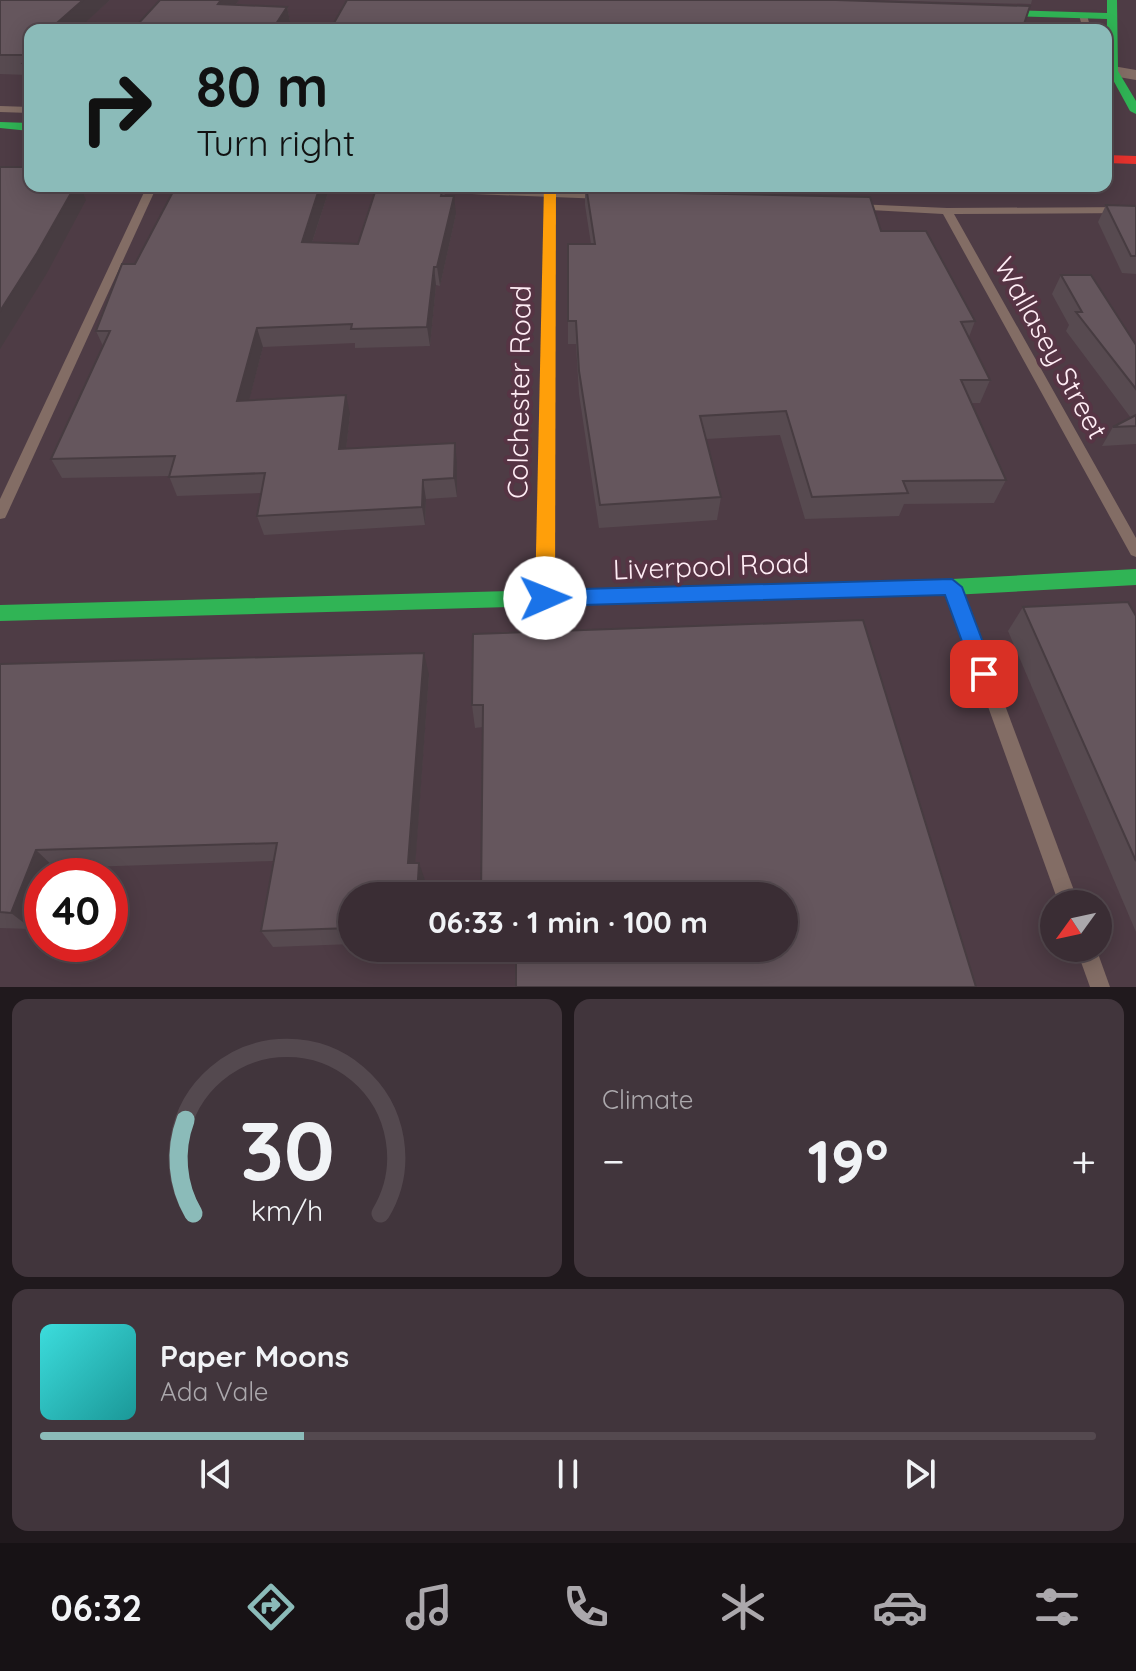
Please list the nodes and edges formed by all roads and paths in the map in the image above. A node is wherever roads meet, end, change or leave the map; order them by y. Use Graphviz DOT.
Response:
graph roads {
  1 [pos="1111,8"];
  2 [pos="958,11"];
  3 [pos="1085,23"];
  4 [pos="1112,75"];
  5 [pos="1136,75"];
  6 [pos="1112,78"];
  7 [pos="1135,108"];
  8 [pos="0,109"];
  9 [pos="24,110"];
  10 [pos="0,125"];
  11 [pos="24,127"];
  12 [pos="1112,159"];
  13 [pos="1136,160"];
  14 [pos="149,192"];
  15 [pos="550,192"];
  16 [pos="568,192"];
  17 [pos="613,197"];
  18 [pos="835,206"];
  19 [pos="1136,210"];
  20 [pos="947,211"];
  21 [pos="0,514"];
  22 [pos="1136,551"];
  23 [pos="1136,577"];
  24 [pos="952,587"];
  25 [pos="545,598"];
  26 [pos="0,613"];
  27 [pos="1064,890"];
  28 [pos="1091,962"];
  29 [pos="1100,987"];
  1 -- 3 [label="main road"];
  2 -- 3 [label="main road"];
  4 -- 5 [label="street"];
  6 -- 7 [label="main road"];
  8 -- 9 [label="lane"];
  10 -- 11 [label="main road"];
  12 -- 13 [label="main road"];
  14 -- 21 [label="lane"];
  15 -- 25 [label="main road, Colchester Road"];
  16 -- 17 [label="lane"];
  18 -- 20 [label="lane"];
  19 -- 20 [label="lane"];
  20 -- 22 [label="lane, Wallasey Street"];
  23 -- 24 [label="main road, Liverpool Road"];
  24 -- 25 [label="main road, Liverpool Road"];
  24 -- 27 [label="lane"];
  25 -- 26 [label="main road, Liverpool Road"];
  28 -- 29 [label="lane"];
}
